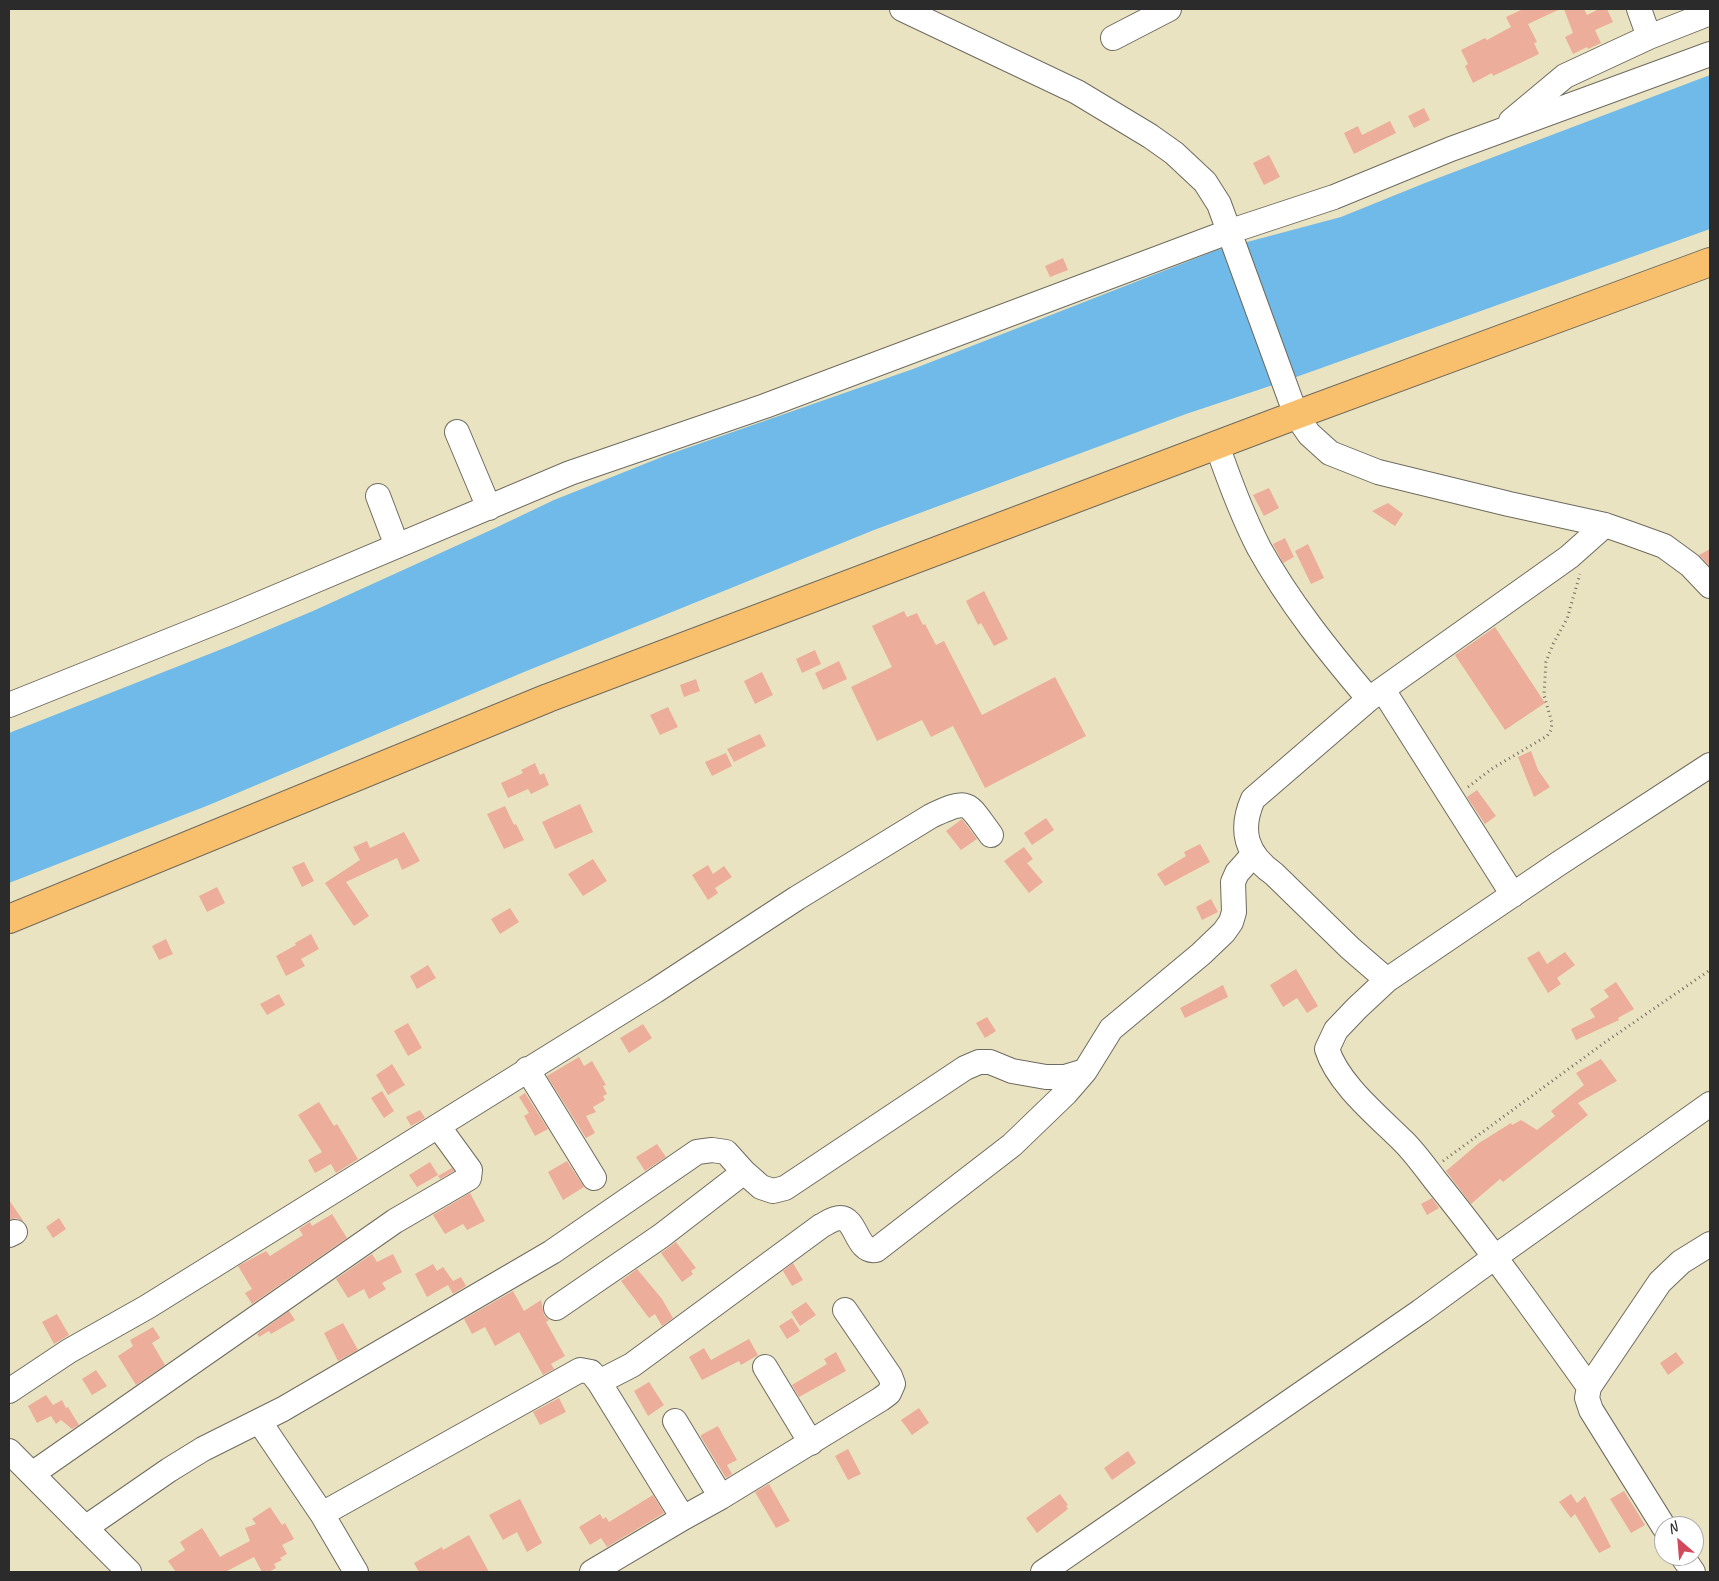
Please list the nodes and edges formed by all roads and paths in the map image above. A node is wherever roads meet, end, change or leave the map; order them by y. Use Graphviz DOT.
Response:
graph roads {
  1 [pos="902,9"];
  2 [pos="1169,9"];
  3 [pos="1638,9"];
  4 [pos="1710,13"];
  5 [pos="1649,37"];
  6 [pos="1113,38"];
  7 [pos="1710,54"];
  8 [pos="1500,131"];
  9 [pos="1230,235"];
  10 [pos="1710,262"];
  11 [pos="1292,407"];
  12 [pos="457,432"];
  13 [pos="1217,445"];
  14 [pos="378,496"];
  15 [pos="489,508"];
  16 [pos="1605,525"];
  17 [pos="1587,541"];
  18 [pos="398,546"];
  19 [pos="1710,586"];
  20 [pos="1376,694"];
  21 [pos="9,706"];
  22 [pos="1710,765"];
  23 [pos="1452,800"];
  24 [pos="991,835"];
  25 [pos="1253,855"];
  26 [pos="1513,895"];
  27 [pos="9,919"];
  28 [pos="1710,970"];
  29 [pos="1387,980"];
  30 [pos="527,1069"];
  31 [pos="1085,1071"];
  32 [pos="1710,1104"];
  33 [pos="438,1126"];
  34 [pos="744,1172"];
  35 [pos="1428,1172"];
  36 [pos="594,1178"];
  37 [pos="1710,1244"];
  38 [pos="1495,1257"];
  39 [pos="556,1308"];
  40 [pos="844,1310"];
  41 [pos="765,1367"];
  42 [pos="599,1382"];
  43 [pos="1589,1387"];
  44 [pos="9,1392"];
  45 [pos="260,1421"];
  46 [pos="675,1421"];
  47 [pos="811,1443"];
  48 [pos="9,1451"];
  49 [pos="32,1474"];
  50 [pos="721,1497"];
  51 [pos="322,1514"];
  52 [pos="1657,1516"];
  53 [pos="683,1518"];
  54 [pos="85,1528"];
  55 [pos="115,1569"];
  56 [pos="356,1572"];
  57 [pos="592,1572"];
  58 [pos="1043,1572"];
  1 -- 9 [label="street"];
  2 -- 6 [label="street"];
  3 -- 5 [label="street"];
  4 -- 5 [label="street"];
  5 -- 8 [label="street"];
  7 -- 8 [label="street"];
  8 -- 9 [label="street"];
  9 -- 11 [label="street"];
  9 -- 15 [label="street"];
  10 -- 11 [label="main road"];
  11 -- 13 [label="main road"];
  11 -- 16 [label="street"];
  12 -- 15 [label="street"];
  13 -- 20 [label="street"];
  13 -- 27 [label="main road"];
  14 -- 18 [label="street"];
  15 -- 18 [label="street"];
  16 -- 17 [label="street"];
  16 -- 19 [label="street"];
  17 -- 20 [label="street"];
  17 -- 23 [label="path"];
  18 -- 21 [label="street"];
  20 -- 23 [label="street"];
  20 -- 25 [label="street"];
  22 -- 26 [label="street"];
  23 -- 26 [label="street"];
  24 -- 30 [label="street"];
  25 -- 29 [label="street"];
  25 -- 31 [label="street"];
  26 -- 29 [label="street"];
  28 -- 35 [label="path"];
  29 -- 35 [label="street"];
  30 -- 33 [label="street"];
  30 -- 36 [label="street"];
  31 -- 34 [label="street"];
  31 -- 42 [label="street"];
  32 -- 38 [label="street"];
  33 -- 44 [label="street"];
  33 -- 49 [label="street"];
  34 -- 39 [label="street"];
  34 -- 45 [label="street"];
  35 -- 38 [label="street"];
  37 -- 43 [label="street"];
  38 -- 43 [label="street"];
  38 -- 58 [label="street"];
  40 -- 47 [label="street"];
  41 -- 47 [label="street"];
  42 -- 51 [label="street"];
  42 -- 53 [label="street"];
  43 -- 52 [label="street"];
  45 -- 51 [label="street"];
  45 -- 54 [label="street"];
  46 -- 50 [label="street"];
  47 -- 50 [label="street"];
  48 -- 49 [label="street"];
  49 -- 54 [label="street"];
  50 -- 53 [label="street"];
  51 -- 56 [label="street"];
  53 -- 57 [label="street"];
  54 -- 55 [label="street"];
}
